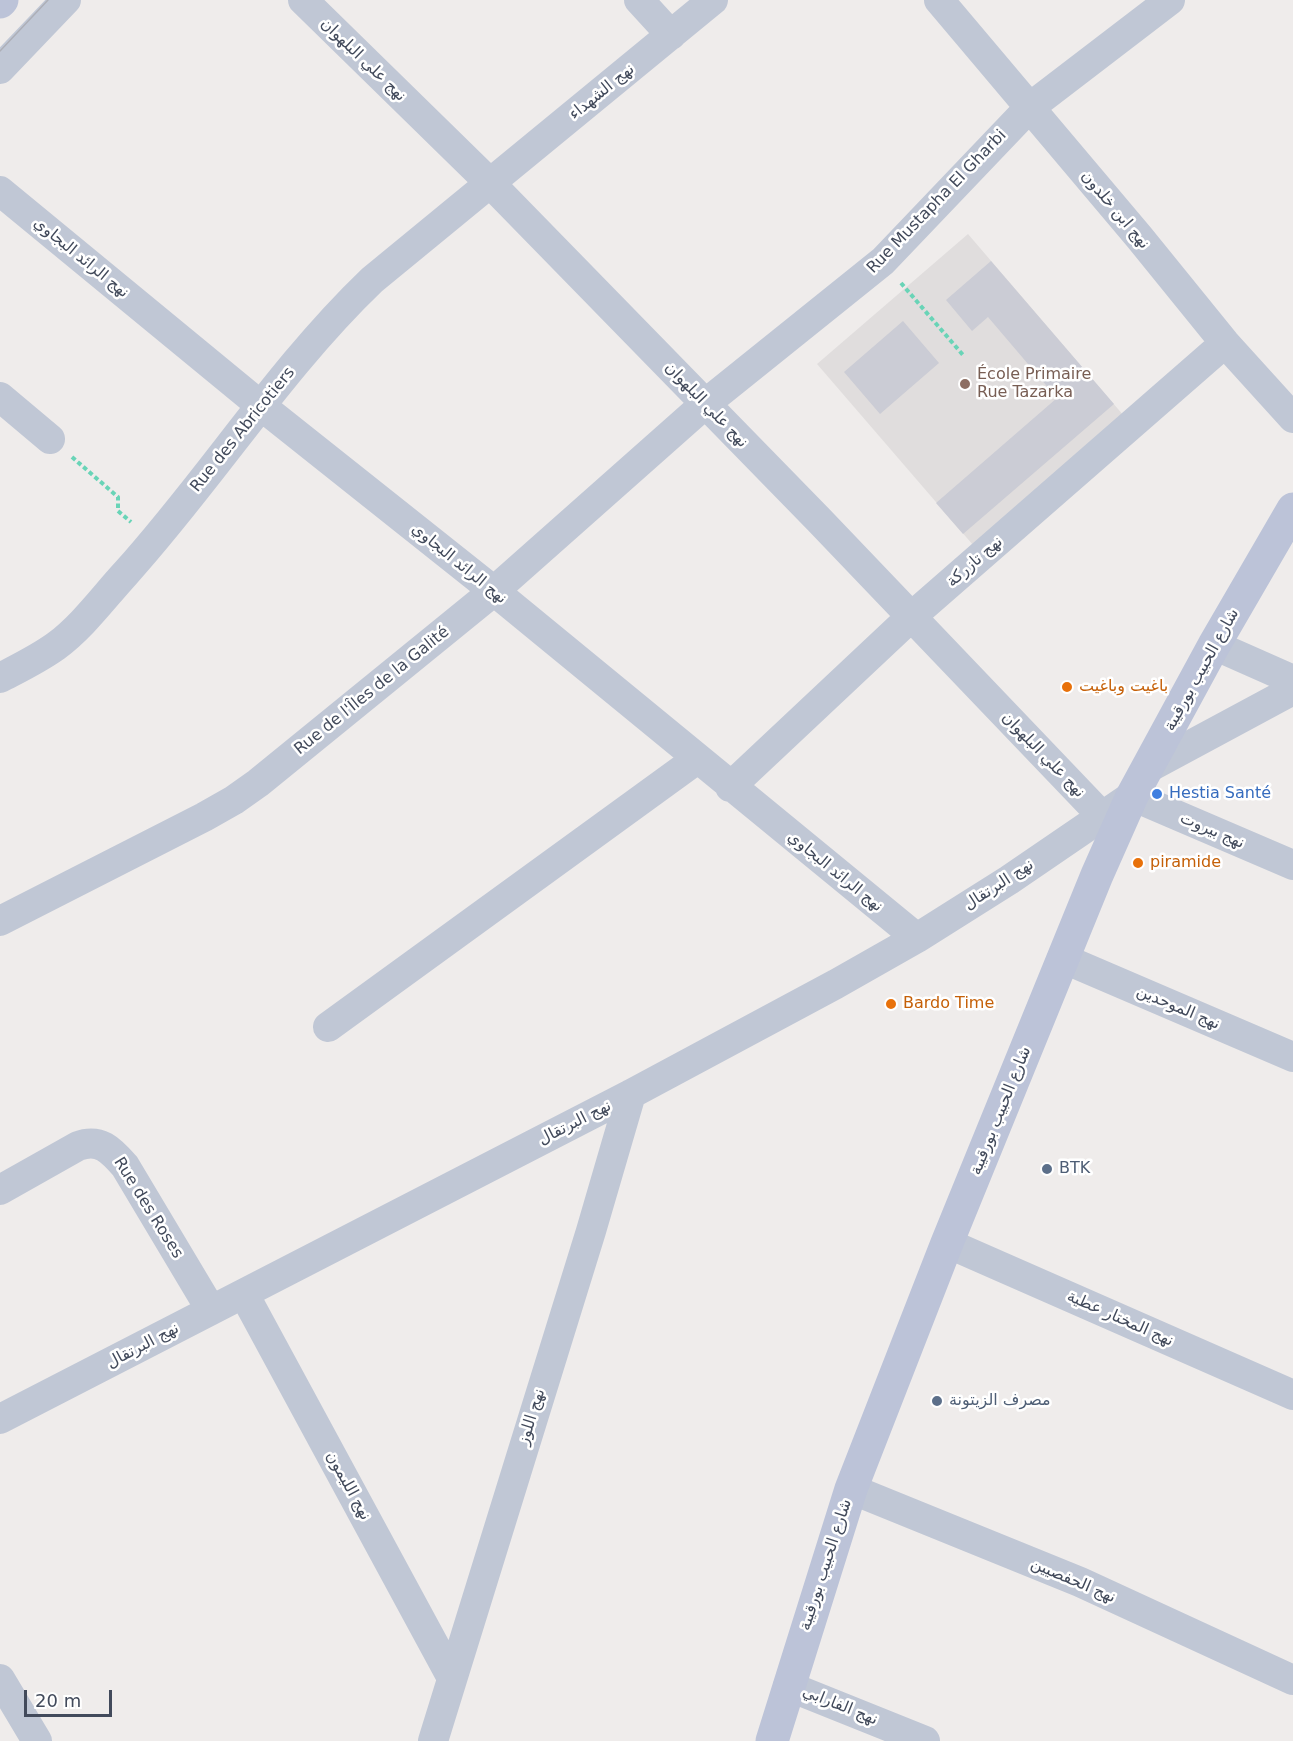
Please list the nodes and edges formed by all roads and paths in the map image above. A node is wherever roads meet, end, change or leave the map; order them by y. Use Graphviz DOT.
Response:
graph roads {
  1 [pos="66,0"];
  2 [pos="303,0"];
  3 [pos="639,0"];
  4 [pos="714,0"];
  5 [pos="939,0"];
  6 [pos="1170,0"];
  7 [pos="671,35"];
  8 [pos="0,69"];
  9 [pos="1029,108"];
  10 [pos="490,183"];
  11 [pos="0,191"];
  12 [pos="883,261"];
  13 [pos="1225,343"];
  14 [pos="963,355"];
  15 [pos="0,397"];
  16 [pos="705,404"];
  17 [pos="260,405"];
  18 [pos="1293,418"];
  19 [pos="50,439"];
  20 [pos="1293,509"];
  21 [pos="154,542"];
  22 [pos="494,591"];
  23 [pos="911,617"];
  24 [pos="1214,645"];
  25 [pos="0,678"];
  26 [pos="1293,680"];
  27 [pos="1293,690"];
  28 [pos="696,759"];
  29 [pos="1140,782"];
  30 [pos="730,787"];
  31 [pos="1102,816"];
  32 [pos="1293,865"];
  33 [pos="0,921"];
  34 [pos="917,938"];
  35 [pos="1062,958"];
  36 [pos="328,1027"];
  37 [pos="1293,1057"];
  38 [pos="632,1094"];
  39 [pos="0,1190"];
  40 [pos="947,1243"];
  41 [pos="244,1294"];
  42 [pos="211,1310"];
  43 [pos="1293,1395"];
  44 [pos="0,1419"];
  45 [pos="851,1489"];
  46 [pos="452,1677"];
  47 [pos="0,1679"];
  48 [pos="1293,1680"];
  49 [pos="788,1686"];
  50 [pos="37,1741"];
  51 [pos="433,1741"];
  52 [pos="772,1741"];
  53 [pos="925,1741"];
  1 -- 8 [label="street"];
  2 -- 10 [label="street, نهج علي البلهوان"];
  3 -- 7 [label="street"];
  4 -- 7 [label="street, نهج الشهداء"];
  5 -- 9 [label="street, نهج ابن خلدون"];
  6 -- 9 [label="street, Rue Mustapha El Gharbi"];
  7 -- 10 [label="street, نهج الشهداء"];
  9 -- 12 [label="street, Rue Mustapha El Gharbi"];
  9 -- 13 [label="street, نهج ابن خلدون"];
  10 -- 16 [label="street, نهج علي البلهوان"];
  10 -- 17 [label="street, Rue des Abricotiers"];
  11 -- 17 [label="street, نهج الرائد البجاوي"];
  12 -- 14 [label="path"];
  12 -- 16 [label="street, Rue Mustapha El Gharbi"];
  13 -- 18 [label="street, نهج ابن خلدون"];
  13 -- 23 [label="street, نهج تازركة"];
  15 -- 19 [label="street"];
  16 -- 22 [label="street, Rue de l'Îles de la Galité"];
  16 -- 23 [label="street, نهج علي البلهوان"];
  17 -- 21 [label="street, Rue des Abricotiers"];
  17 -- 22 [label="street, نهج الرائد البجاوي"];
  19 -- 21 [label="path"];
  20 -- 24 [label="street, شارع الحبيب بورقيبة"];
  21 -- 25 [label="street, Rue des Abricotiers"];
  22 -- 28 [label="street, نهج الرائد البجاوي"];
  22 -- 33 [label="street, Rue de l'Îles de la Galité"];
  23 -- 30 [label="street, نهج تازركة"];
  23 -- 31 [label="street, نهج علي البلهوان"];
  24 -- 26 [label="street"];
  24 -- 29 [label="street, شارع الحبيب بورقيبة"];
  27 -- 29 [label="street, نهج البرتقال"];
  28 -- 30 [label="street, نهج الرائد البجاوي"];
  28 -- 36 [label="street"];
  29 -- 31 [label="street, نهج البرتقال"];
  29 -- 32 [label="street, نهج بيروت"];
  29 -- 35 [label="street, شارع الحبيب بورقيبة"];
  30 -- 34 [label="street, نهج الرائد البجاوي"];
  31 -- 34 [label="street, نهج البرتقال"];
  34 -- 38 [label="street, نهج البرتقال"];
  35 -- 37 [label="street, نهج الموحدين"];
  35 -- 40 [label="street, شارع الحبيب بورقيبة"];
  38 -- 41 [label="street, نهج البرتقال"];
  38 -- 46 [label="street, نهج اللوز"];
  39 -- 42 [label="street, Rue des Roses"];
  40 -- 43 [label="street, نهج المختار عطية"];
  40 -- 45 [label="street, شارع الحبيب بورقيبة"];
  41 -- 42 [label="street, نهج البرتقال"];
  41 -- 46 [label="street, نهج الليمون"];
  42 -- 44 [label="street, نهج البرتقال"];
  45 -- 48 [label="street, نهج الحفصيين"];
  45 -- 49 [label="street, شارع الحبيب بورقيبة"];
  46 -- 51 [label="street, نهج اللوز"];
  47 -- 50 [label="street"];
  49 -- 52 [label="street, شارع الحبيب بورقيبة"];
  49 -- 53 [label="street, نهج الفارابي"];
}
